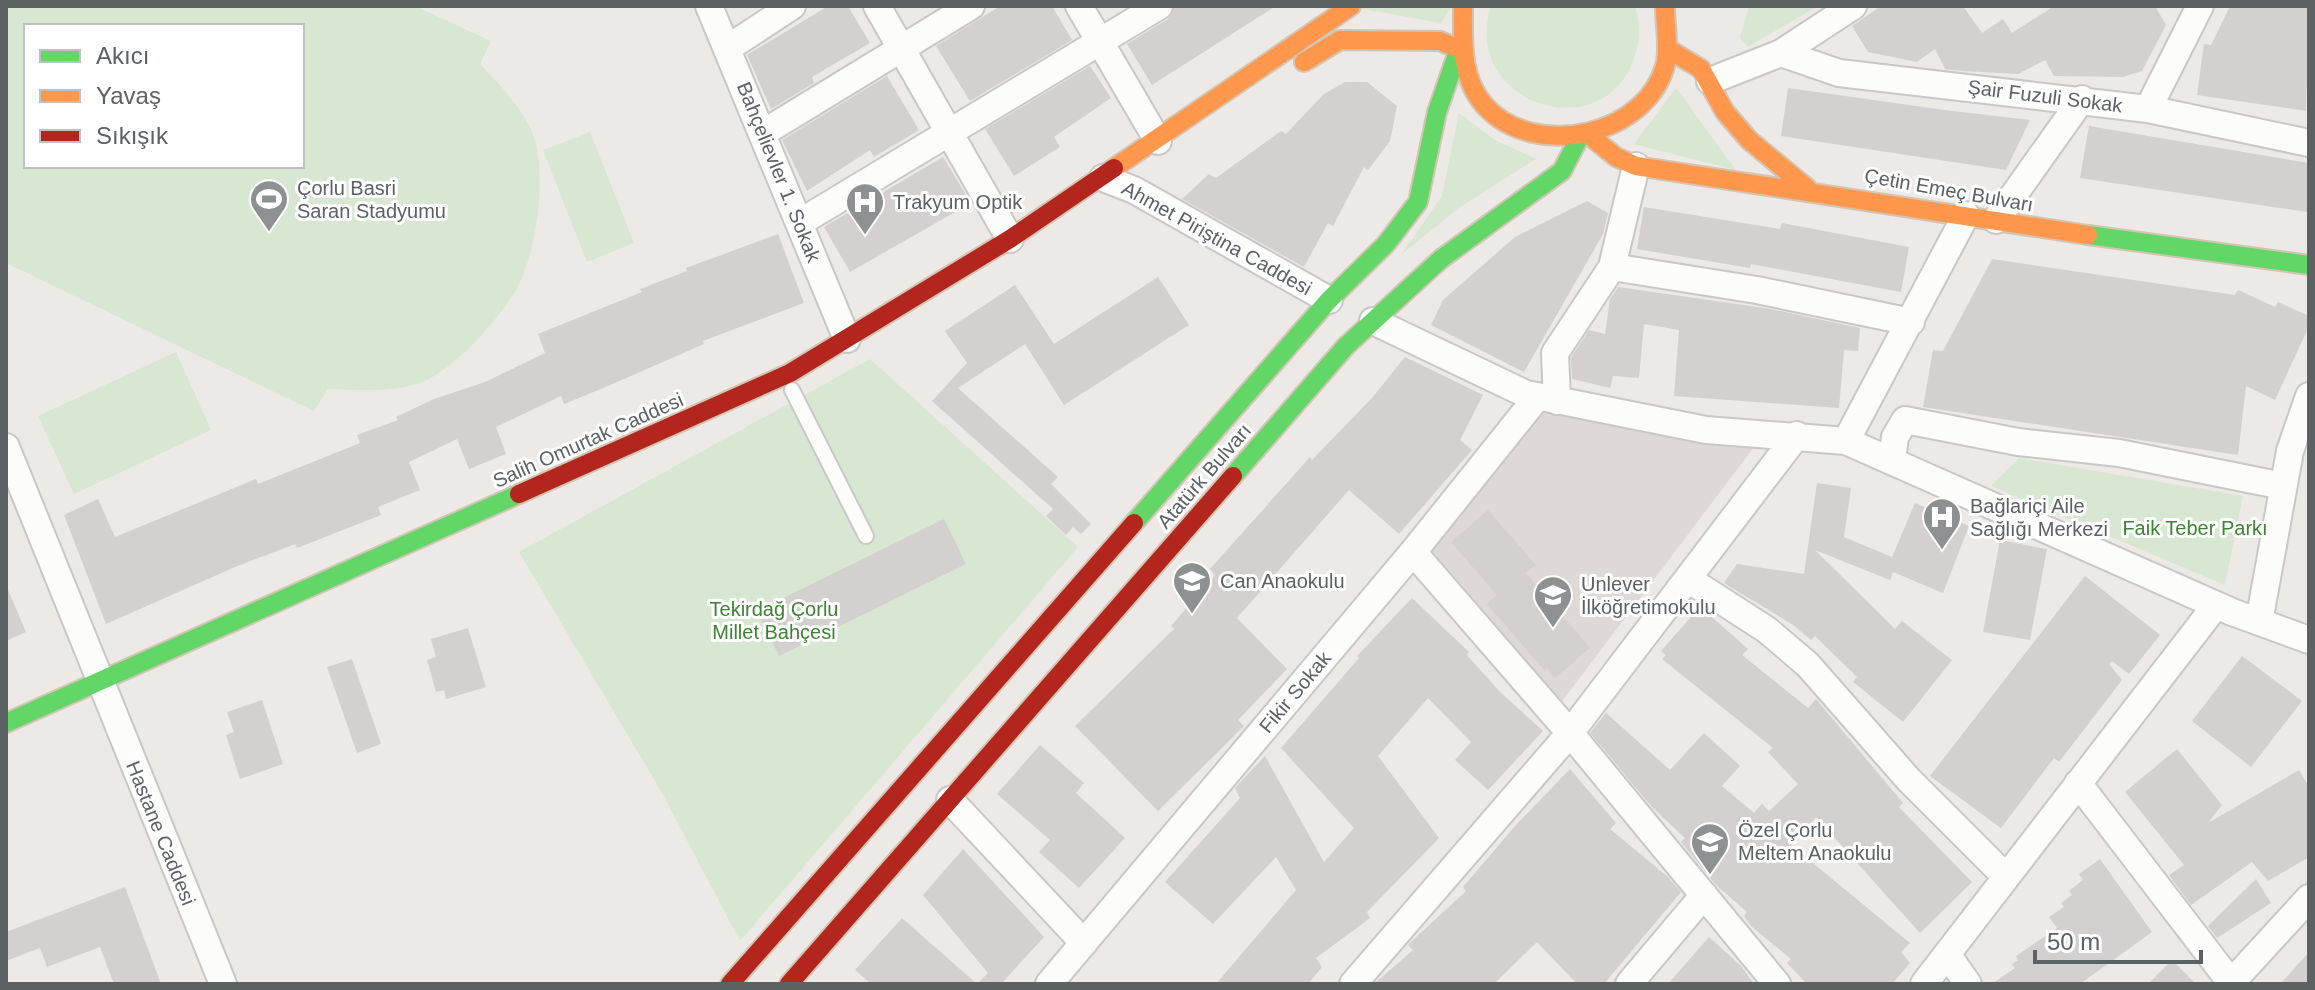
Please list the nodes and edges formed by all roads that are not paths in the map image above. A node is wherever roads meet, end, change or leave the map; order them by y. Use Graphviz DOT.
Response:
graph roads {
  1 [pos="709,6"];
  2 [pos="792,6"];
  3 [pos="877,6"];
  4 [pos="971,6"];
  5 [pos="1079,6"];
  6 [pos="1159,6"];
  7 [pos="1351,6"];
  8 [pos="1463,6"];
  9 [pos="1665,6"];
  10 [pos="1853,6"];
  11 [pos="2200,6"];
  12 [pos="1683,16"];
  13 [pos="1101,42"];
  14 [pos="1668,42"];
  15 [pos="728,48"];
  16 [pos="902,48"];
  17 [pos="1459,49"];
  18 [pos="1781,53"];
  19 [pos="1710,81"];
  20 [pos="2082,99"];
  21 [pos="2148,109"];
  22 [pos="950,132"];
  23 [pos="763,133"];
  24 [pos="1584,137"];
  25 [pos="1158,141"];
  26 [pos="2309,143"];
  27 [pos="1636,166"];
  28 [pos="1103,178"];
  29 [pos="1808,188"];
  30 [pos="1966,215"];
  31 [pos="1996,220"];
  32 [pos="799,223"];
  33 [pos="1010,239"];
  34 [pos="2309,265"];
  35 [pos="1612,267"];
  36 [pos="1329,300"];
  37 [pos="1373,321"];
  38 [pos="1911,322"];
  39 [pos="847,339"];
  40 [pos="1886,368"];
  41 [pos="792,390"];
  42 [pos="2309,396"];
  43 [pos="1540,397"];
  44 [pos="1905,420"];
  45 [pos="1797,435"];
  46 [pos="1846,441"];
  47 [pos="6,447"];
  48 [pos="2300,454"];
  49 [pos="1892,460"];
  50 [pos="2283,486"];
  51 [pos="866,536"];
  52 [pos="1413,552"];
  53 [pos="1688,579"];
  54 [pos="2216,605"];
  55 [pos="2259,622"];
  56 [pos="2309,640"];
  57 [pos="99,681"];
  58 [pos="6,723"];
  59 [pos="1570,733"];
  60 [pos="2078,783"];
  61 [pos="950,800"];
  62 [pos="2006,877"];
  63 [pos="1704,895"];
  64 [pos="2309,898"];
  65 [pos="1084,943"];
  66 [pos="1947,954"];
  67 [pos="1053,983"];
  68 [pos="223,984"];
  69 [pos="730,984"];
  70 [pos="789,984"];
  71 [pos="1353,984"];
  72 [pos="1629,984"];
  73 [pos="1777,984"];
  74 [pos="1924,984"];
  75 [pos="1968,984"];
  76 [pos="2231,984"];
  1 -- 15 [label="street, Bahçelievler 1. Sokak"];
  2 -- 15 [label="street"];
  3 -- 16 [label="street"];
  4 -- 16 [label="street"];
  5 -- 13 [label="street"];
  6 -- 13 [label="street"];
  7 -- 25 [label="main road, Salih Omurtak Caddesi"];
  8 -- 17 [label="main road"];
  9 -- 14 [label="main road"];
  10 -- 18 [label="street"];
  11 -- 21 [label="street"];
  12 -- 14 [label="main road"];
  13 -- 22 [label="street"];
  13 -- 25 [label="street"];
  14 -- 19 [label="main road"];
  14 -- 24 [label="main road"];
  15 -- 23 [label="street, Bahçelievler 1. Sokak"];
  16 -- 22 [label="street"];
  16 -- 23 [label="street"];
  17 -- 24 [label="main road"];
  17 -- 25 [label="main road, Salih Omurtak Caddesi"];
  17 -- 36 [label="main road, Atatürk Bulvarı"];
  18 -- 19 [label="street"];
  18 -- 20 [label="street, Şair Fuzuli Sokak"];
  19 -- 29 [label="main road"];
  20 -- 21 [label="street, Şair Fuzuli Sokak"];
  20 -- 31 [label="street"];
  21 -- 26 [label="street, Şair Fuzuli Sokak"];
  22 -- 32 [label="street"];
  22 -- 33 [label="street"];
  23 -- 32 [label="street, Bahçelievler 1. Sokak"];
  24 -- 27 [label="main road, Çetin Emeç Bulvarı"];
  24 -- 37 [label="main road, Atatürk Bulvarı"];
  25 -- 28 [label="main road, Salih Omurtak Caddesi"];
  27 -- 29 [label="main road, Çetin Emeç Bulvarı"];
  27 -- 35 [label="street"];
  28 -- 33 [label="main road, Salih Omurtak Caddesi"];
  28 -- 36 [label="street, Ahmet Piriştina Caddesi"];
  29 -- 30 [label="main road, Çetin Emeç Bulvarı"];
  30 -- 31 [label="main road, Çetin Emeç Bulvarı"];
  30 -- 38 [label="street"];
  31 -- 34 [label="main road, Çetin Emeç Bulvarı"];
  32 -- 39 [label="street, Bahçelievler 1. Sokak"];
  33 -- 39 [label="main road, Salih Omurtak Caddesi"];
  35 -- 38 [label="street"];
  35 -- 43 [label="street, Fikir Sokak"];
  36 -- 69 [label="main road, Atatürk Bulvarı"];
  37 -- 43 [label="street"];
  37 -- 61 [label="main road, Atatürk Bulvarı"];
  38 -- 40 [label="street"];
  39 -- 57 [label="main road, Salih Omurtak Caddesi"];
  40 -- 44 [label="street"];
  40 -- 46 [label="street"];
  41 -- 51 [label="lane"];
  42 -- 48 [label="street"];
  43 -- 45 [label="street"];
  43 -- 52 [label="street, Fikir Sokak"];
  44 -- 49 [label="street"];
  44 -- 50 [label="street"];
  45 -- 46 [label="street"];
  45 -- 53 [label="street"];
  46 -- 49 [label="street"];
  47 -- 57 [label="street, Hastane Caddesi"];
  48 -- 50 [label="street"];
  49 -- 54 [label="street"];
  50 -- 55 [label="street"];
  52 -- 59 [label="street"];
  52 -- 65 [label="street, Fikir Sokak"];
  53 -- 59 [label="street"];
  53 -- 62 [label="street"];
  54 -- 55 [label="street"];
  54 -- 60 [label="street"];
  55 -- 56 [label="street"];
  57 -- 58 [label="main road, Salih Omurtak Caddesi"];
  57 -- 68 [label="street, Hastane Caddesi"];
  59 -- 63 [label="street"];
  59 -- 71 [label="street"];
  60 -- 62 [label="street"];
  60 -- 76 [label="street"];
  61 -- 65 [label="street"];
  61 -- 70 [label="main road, Atatürk Bulvarı"];
  62 -- 66 [label="street"];
  63 -- 72 [label="street"];
  63 -- 73 [label="street"];
  64 -- 76 [label="street"];
  65 -- 67 [label="street, Fikir Sokak"];
  66 -- 74 [label="street"];
  66 -- 75 [label="street"];
}
